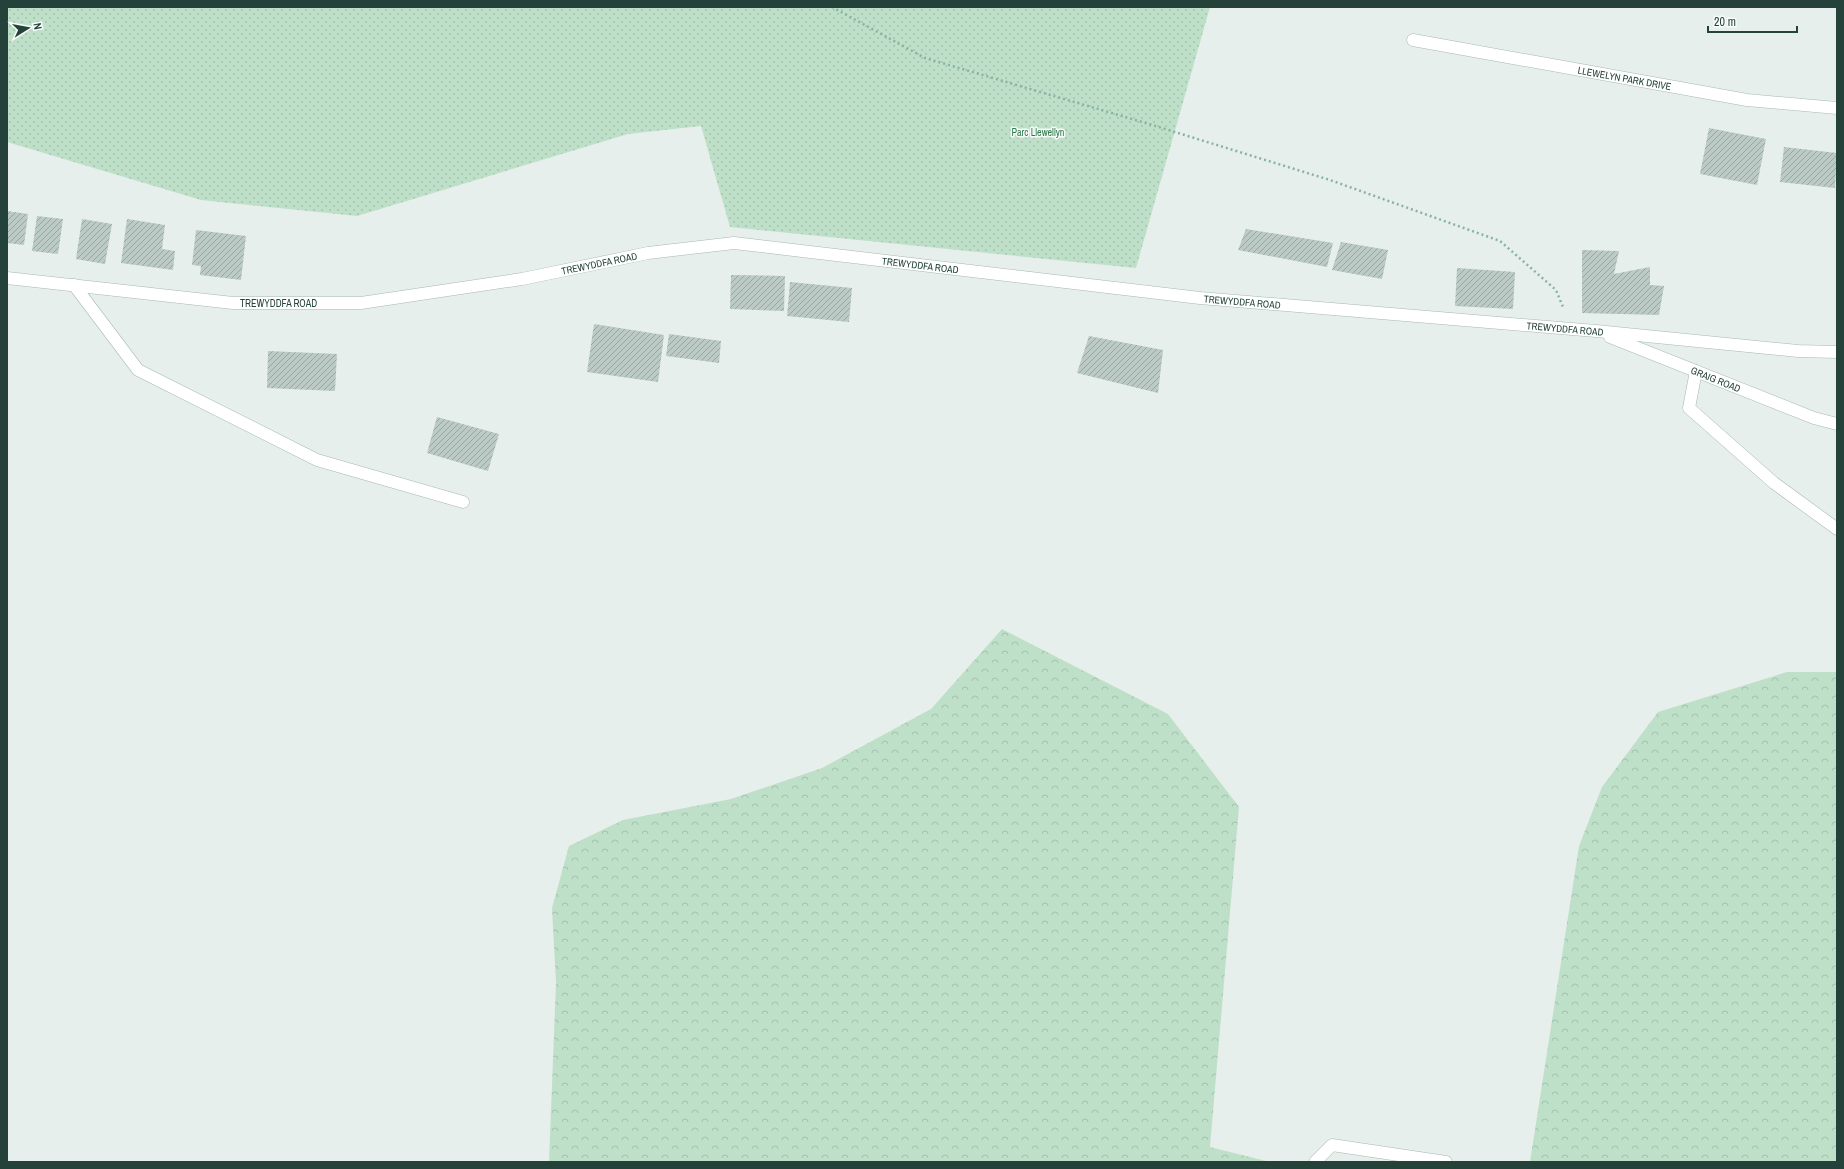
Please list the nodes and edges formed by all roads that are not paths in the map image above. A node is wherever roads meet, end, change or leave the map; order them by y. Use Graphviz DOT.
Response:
graph roads {
  1 [pos="1413,40"];
  2 [pos="1837,108"];
  3 [pos="7,278"];
  4 [pos="74,285"];
  5 [pos="1596,331"];
  6 [pos="1837,352"];
  7 [pos="1696,371"];
  8 [pos="1837,424"];
  9 [pos="463,502"];
  10 [pos="1837,529"];
  11 [pos="1314,1162"];
  12 [pos="1446,1162"];
  1 -- 2 [label="street, LLEWELYN PARK DRIVE"];
  3 -- 4 [label="street, TREWYDDFA ROAD"];
  4 -- 5 [label="street, TREWYDDFA ROAD"];
  4 -- 9 [label="street"];
  5 -- 6 [label="street, TREWYDDFA ROAD"];
  5 -- 7 [label="street, GRAIG ROAD"];
  7 -- 8 [label="street, GRAIG ROAD"];
  7 -- 10 [label="street"];
  11 -- 12 [label="street"];
}
